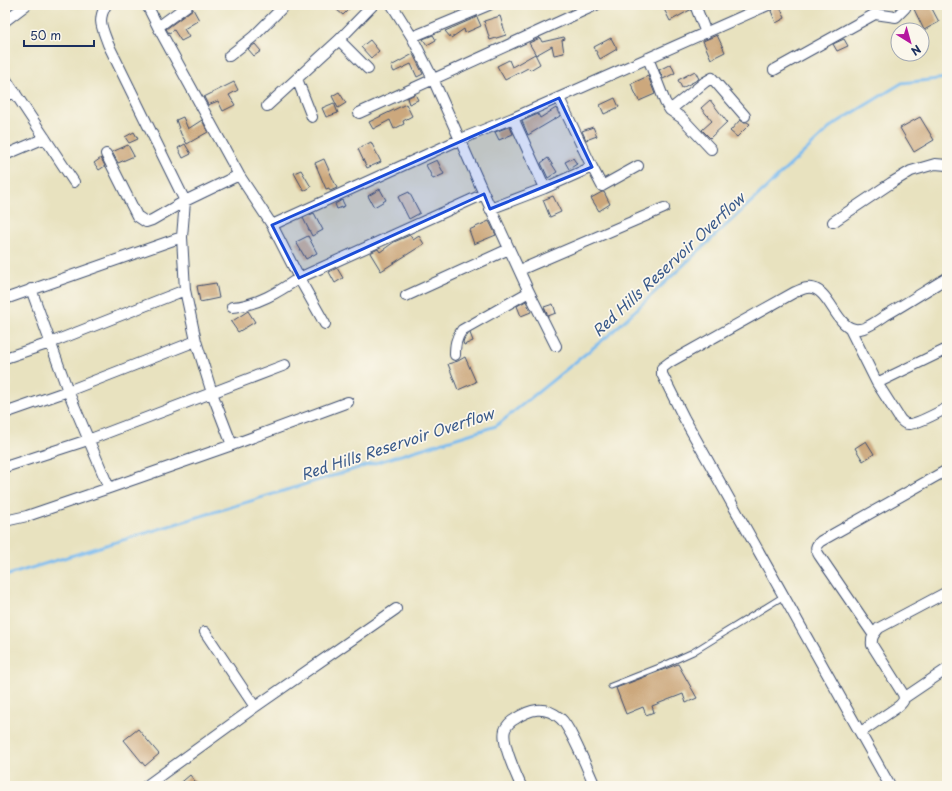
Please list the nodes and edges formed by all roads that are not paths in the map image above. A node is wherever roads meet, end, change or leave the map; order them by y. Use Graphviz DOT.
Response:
graph roads {
  1 [pos="26,5"];
  2 [pos="106,5"];
  3 [pos="147,5"];
  4 [pos="188,5"];
  5 [pos="285,5"];
  6 [pos="392,5"];
  7 [pos="489,5"];
  8 [pos="596,5"];
  9 [pos="695,5"];
  10 [pos="768,5"];
  11 [pos="903,5"];
  12 [pos="367,7"];
  13 [pos="5,21"];
  14 [pos="158,27"];
  15 [pos="706,33"];
  16 [pos="412,37"];
  17 [pos="339,40"];
  18 [pos="229,56"];
  19 [pos="648,58"];
  20 [pos="368,69"];
  21 [pos="774,70"];
  22 [pos="5,78"];
  23 [pos="297,79"];
  24 [pos="433,79"];
  25 [pos="14,92"];
  26 [pos="5,96"];
  27 [pos="559,98"];
  28 [pos="267,106"];
  29 [pos="670,110"];
  30 [pos="359,113"];
  31 [pos="745,116"];
  32 [pos="312,117"];
  33 [pos="513,118"];
  34 [pos="45,138"];
  35 [pos="461,139"];
  36 [pos="711,150"];
  37 [pos="106,154"];
  38 [pos="5,155"];
  39 [pos="947,165"];
  40 [pos="638,166"];
  41 [pos="592,167"];
  42 [pos="238,175"];
  43 [pos="74,182"];
  44 [pos="545,188"];
  45 [pos="484,194"];
  46 [pos="186,201"];
  47 [pos="664,208"];
  48 [pos="490,209"];
  49 [pos="833,222"];
  50 [pos="272,225"];
  51 [pos="182,237"];
  52 [pos="509,249"];
  53 [pos="520,270"];
  54 [pos="299,278"];
  55 [pos="947,278"];
  56 [pos="31,289"];
  57 [pos="185,290"];
  58 [pos="529,292"];
  59 [pos="406,296"];
  60 [pos="5,299"];
  61 [pos="232,307"];
  62 [pos="325,324"];
  63 [pos="850,329"];
  64 [pos="196,341"];
  65 [pos="50,343"];
  66 [pos="556,346"];
  67 [pos="947,349"];
  68 [pos="456,355"];
  69 [pos="5,358"];
  70 [pos="285,365"];
  71 [pos="877,383"];
  72 [pos="68,391"];
  73 [pos="212,393"];
  74 [pos="348,402"];
  75 [pos="946,410"];
  76 [pos="5,412"];
  77 [pos="88,440"];
  78 [pos="232,445"];
  79 [pos="5,468"];
  80 [pos="947,470"];
  81 [pos="109,488"];
  82 [pos="5,521"];
  83 [pos="947,592"];
  84 [pos="784,596"];
  85 [pos="396,609"];
  86 [pos="205,632"];
  87 [pos="873,634"];
  88 [pos="947,669"];
  89 [pos="611,686"];
  90 [pos="904,698"];
  91 [pos="255,707"];
  92 [pos="861,732"];
  93 [pos="146,786"];
  94 [pos="521,786"];
  95 [pos="595,786"];
  96 [pos="890,786"];
  1 -- 13 [label="street"];
  2 -- 46 [label="street"];
  3 -- 14 [label="street"];
  4 -- 14 [label="street"];
  5 -- 18 [label="street"];
  6 -- 16 [label="street"];
  7 -- 16 [label="street"];
  8 -- 24 [label="street"];
  9 -- 15 [label="street"];
  10 -- 15 [label="street"];
  11 -- 21 [label="street"];
  12 -- 17 [label="street"];
  14 -- 42 [label="street"];
  15 -- 19 [label="street"];
  16 -- 24 [label="street"];
  17 -- 20 [label="street"];
  17 -- 23 [label="street"];
  19 -- 27 [label="street"];
  19 -- 29 [label="street"];
  22 -- 25 [label="street"];
  23 -- 28 [label="street"];
  23 -- 32 [label="street"];
  24 -- 30 [label="street"];
  24 -- 35 [label="street"];
  25 -- 26 [label="street"];
  25 -- 34 [label="street"];
  27 -- 33 [label="street"];
  27 -- 41 [label="street"];
  29 -- 31 [label="street"];
  29 -- 36 [label="street"];
  33 -- 35 [label="street"];
  33 -- 44 [label="street"];
  34 -- 38 [label="street"];
  34 -- 43 [label="street"];
  35 -- 45 [label="street"];
  35 -- 50 [label="street"];
  37 -- 46 [label="street"];
  39 -- 49 [label="street"];
  40 -- 41 [label="street"];
  41 -- 44 [label="street"];
  42 -- 46 [label="street"];
  42 -- 50 [label="street"];
  44 -- 48 [label="street"];
  45 -- 48 [label="street"];
  45 -- 54 [label="street"];
  46 -- 51 [label="street"];
  47 -- 53 [label="street"];
  48 -- 52 [label="street"];
  50 -- 54 [label="street"];
  51 -- 56 [label="street"];
  51 -- 57 [label="street"];
  52 -- 53 [label="street"];
  52 -- 59 [label="street"];
  53 -- 58 [label="street"];
  54 -- 61 [label="street"];
  54 -- 62 [label="street"];
  55 -- 63 [label="street"];
  56 -- 60 [label="street"];
  56 -- 65 [label="street"];
  57 -- 64 [label="street"];
  57 -- 65 [label="street"];
  58 -- 66 [label="street"];
  58 -- 68 [label="street"];
  63 -- 71 [label="street"];
  63 -- 84 [label="street"];
  64 -- 72 [label="street"];
  64 -- 73 [label="street"];
  65 -- 69 [label="street"];
  65 -- 72 [label="street"];
  67 -- 71 [label="street"];
  70 -- 73 [label="street"];
  71 -- 75 [label="street"];
  72 -- 76 [label="street"];
  72 -- 77 [label="street"];
  73 -- 77 [label="street"];
  73 -- 78 [label="street"];
  74 -- 78 [label="street"];
  77 -- 79 [label="street"];
  77 -- 81 [label="street"];
  78 -- 81 [label="street"];
  80 -- 87 [label="street"];
  81 -- 82 [label="street"];
  83 -- 87 [label="street"];
  84 -- 89 [label="lane"];
  84 -- 92 [label="street"];
  85 -- 91 [label="street"];
  86 -- 91 [label="street"];
  87 -- 90 [label="street"];
  88 -- 90 [label="street"];
  90 -- 92 [label="street"];
  91 -- 93 [label="street"];
  92 -- 96 [label="street"];
  94 -- 95 [label="street"];
}
